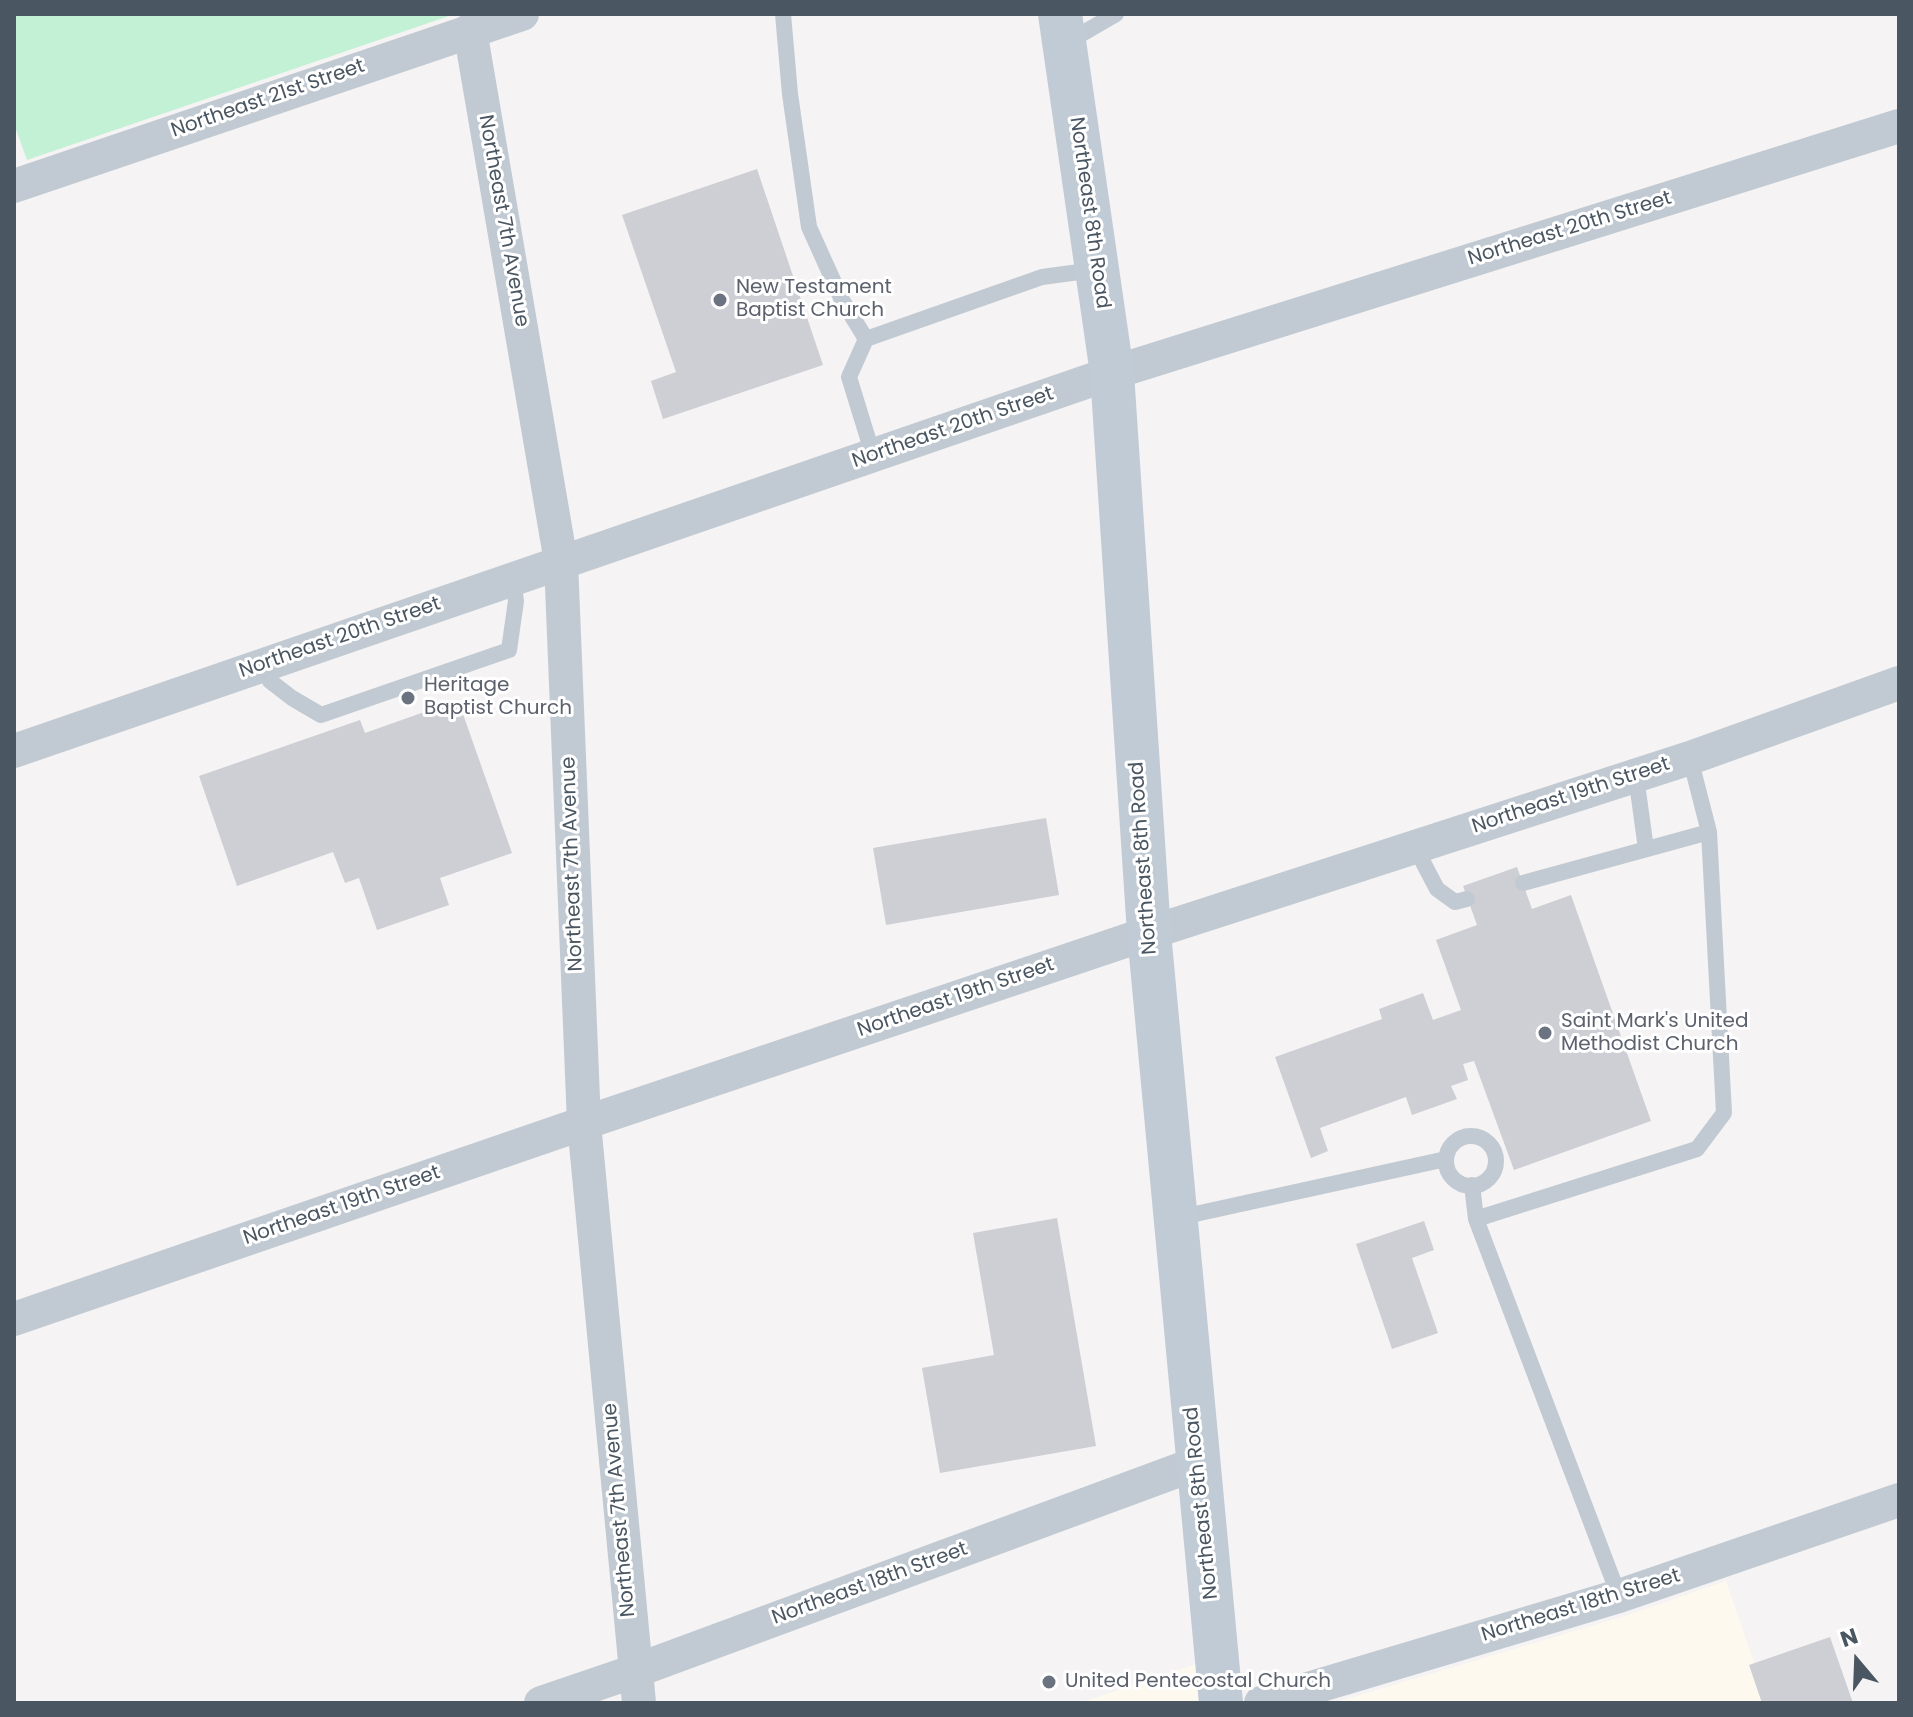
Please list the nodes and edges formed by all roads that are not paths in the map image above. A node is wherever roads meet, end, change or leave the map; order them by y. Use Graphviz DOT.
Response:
graph roads {
  1 [pos="522,14"];
  2 [pos="783,14"];
  3 [pos="1116,14"];
  4 [pos="1062,29"];
  5 [pos="470,30"];
  6 [pos="1899,126"];
  7 [pos="14,186"];
  8 [pos="1097,269"];
  9 [pos="866,339"];
  10 [pos="1112,373"];
  11 [pos="873,455"];
  12 [pos="561,562"];
  13 [pos="513,579"];
  14 [pos="262,666"];
  15 [pos="1899,683"];
  16 [pos="14,751"];
  17 [pos="1690,758"];
  18 [pos="1636,776"];
  19 [pos="1709,832"];
  20 [pos="1415,847"];
  21 [pos="1646,849"];
  22 [pos="1523,883"];
  23 [pos="1467,899"];
  24 [pos="1149,933"];
  25 [pos="584,1123"];
  26 [pos="1446,1159"];
  27 [pos="1472,1185"];
  28 [pos="1175,1218"];
  29 [pos="1476,1219"];
  30 [pos="14,1319"];
  31 [pos="1198,1463"];
  32 [pos="1899,1500"];
  33 [pos="1619,1596"];
  34 [pos="637,1687"];
  35 [pos="541,1703"];
  36 [pos="1221,1703"];
  37 [pos="1261,1703"];
  1 -- 5 [label="street, Northeast 21st Street"];
  2 -- 9 [label="lane"];
  3 -- 4 [label="lane"];
  4 -- 8 [label="main road, Northeast 8th Road"];
  5 -- 7 [label="street, Northeast 21st Street"];
  5 -- 12 [label="street, Northeast 7th Avenue"];
  6 -- 10 [label="street, Northeast 20th Street"];
  8 -- 9 [label="lane"];
  8 -- 10 [label="main road, Northeast 8th Road"];
  9 -- 11 [label="lane"];
  10 -- 11 [label="street, Northeast 20th Street"];
  10 -- 24 [label="main road, Northeast 8th Road"];
  11 -- 12 [label="street, Northeast 20th Street"];
  12 -- 13 [label="street, Northeast 20th Street"];
  12 -- 25 [label="street, Northeast 7th Avenue"];
  13 -- 14 [label="street, Northeast 20th Street"];
  13 -- 14 [label="lane"];
  14 -- 16 [label="street, Northeast 20th Street"];
  15 -- 17 [label="street, Northeast 19th Street"];
  17 -- 18 [label="street, Northeast 19th Street"];
  17 -- 19 [label="lane"];
  18 -- 20 [label="street, Northeast 19th Street"];
  18 -- 21 [label="lane"];
  19 -- 21 [label="lane"];
  19 -- 29 [label="lane"];
  20 -- 23 [label="lane"];
  20 -- 24 [label="street, Northeast 19th Street"];
  21 -- 22 [label="lane"];
  24 -- 25 [label="street, Northeast 19th Street"];
  24 -- 28 [label="main road, Northeast 8th Road"];
  25 -- 30 [label="street, Northeast 19th Street"];
  25 -- 34 [label="street, Northeast 7th Avenue"];
  26 -- 27 [label="lane"];
  26 -- 27 [label="lane"];
  26 -- 28 [label="lane"];
  27 -- 29 [label="lane"];
  28 -- 31 [label="main road, Northeast 8th Road"];
  29 -- 33 [label="lane"];
  31 -- 34 [label="street, Northeast 18th Street"];
  31 -- 36 [label="main road, Northeast 8th Road"];
  32 -- 33 [label="street, Northeast 18th Street"];
  33 -- 37 [label="street, Northeast 18th Street"];
  34 -- 35 [label="street, Northeast 18th Street"];
}
